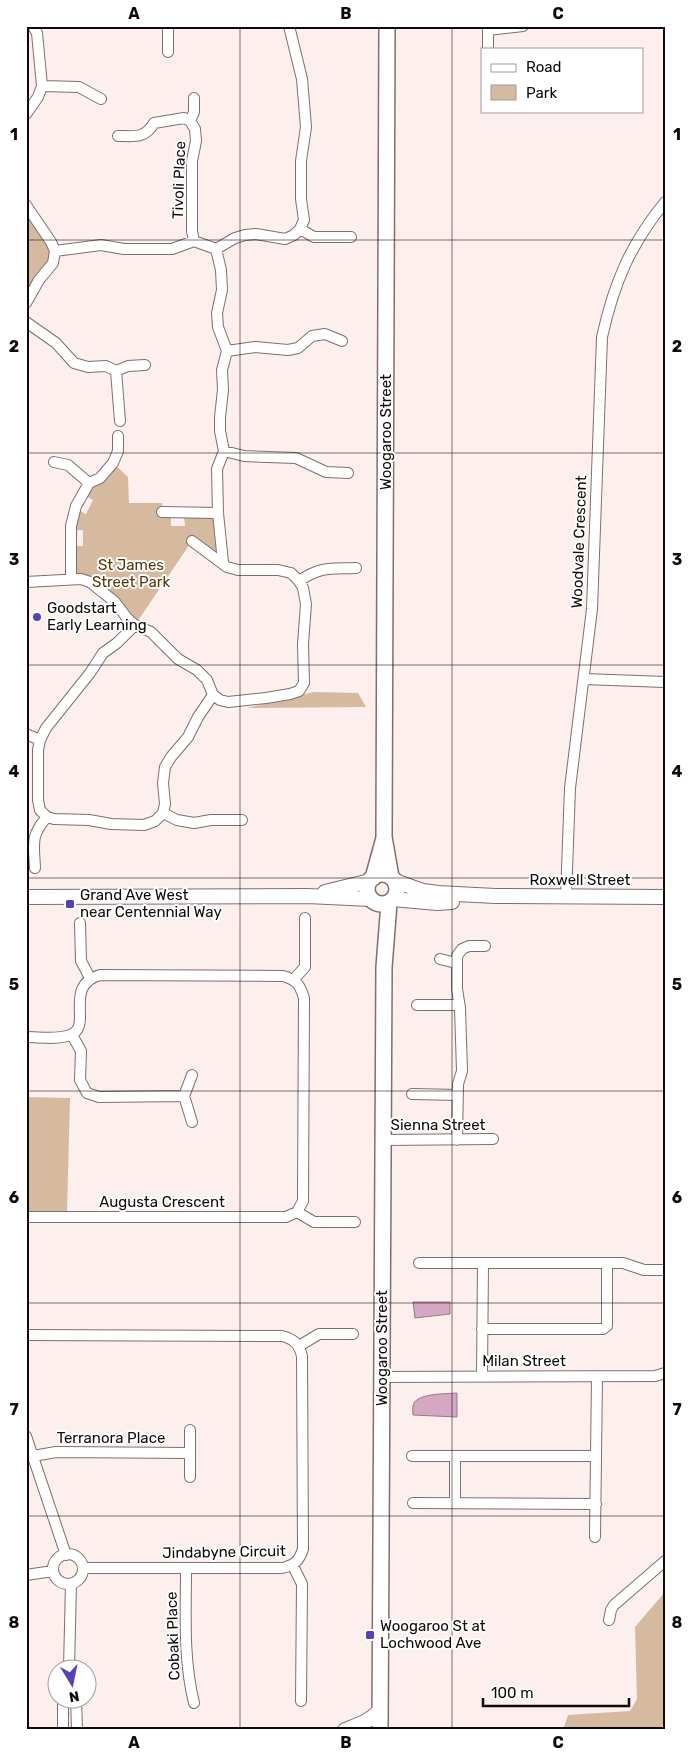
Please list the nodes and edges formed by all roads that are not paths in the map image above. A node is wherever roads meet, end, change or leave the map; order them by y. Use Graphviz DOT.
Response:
graph roads {
  1 [pos="33,26"];
  2 [pos="168,26"];
  3 [pos="290,26"];
  4 [pos="386,26"];
  5 [pos="522,26"];
  6 [pos="488,28"];
  7 [pos="488,48"];
  8 [pos="168,52"];
  9 [pos="42,86"];
  10 [pos="194,98"];
  11 [pos="100,99"];
  12 [pos="26,114"];
  13 [pos="190,121"];
  14 [pos="118,136"];
  15 [pos="665,202"];
  16 [pos="26,205"];
  17 [pos="300,230"];
  18 [pos="351,237"];
  19 [pos="194,241"];
  20 [pos="216,249"];
  21 [pos="55,252"];
  22 [pos="26,303"];
  23 [pos="26,322"];
  24 [pos="342,341"];
  25 [pos="227,351"];
  26 [pos="145,365"];
  27 [pos="116,371"];
  28 [pos="120,421"];
  29 [pos="118,436"];
  30 [pos="224,451"];
  31 [pos="54,462"];
  32 [pos="348,473"];
  33 [pos="89,484"];
  34 [pos="162,512"];
  35 [pos="218,514"];
  36 [pos="192,540"];
  37 [pos="222,562"];
  38 [pos="356,568"];
  39 [pos="71,579"];
  40 [pos="298,581"];
  41 [pos="26,582"];
  42 [pos="134,625"];
  43 [pos="584,679"];
  44 [pos="665,682"];
  45 [pos="213,695"];
  46 [pos="26,734"];
  47 [pos="40,740"];
  48 [pos="163,813"];
  49 [pos="47,817"];
  50 [pos="242,820"];
  51 [pos="384,837"];
  52 [pos="35,868"];
  53 [pos="372,879"];
  54 [pos="393,879"];
  55 [pos="308,896"];
  56 [pos="495,896"];
  57 [pos="665,896"];
  58 [pos="26,897"];
  59 [pos="566,897"];
  60 [pos="382,901"];
  61 [pos="305,918"];
  62 [pos="80,923"];
  63 [pos="485,946"];
  64 [pos="440,959"];
  65 [pos="456,963"];
  66 [pos="90,978"];
  67 [pos="294,979"];
  68 [pos="459,1005"];
  69 [pos="417,1006"];
  70 [pos="72,1035"];
  71 [pos="26,1037"];
  72 [pos="192,1075"];
  73 [pos="412,1094"];
  74 [pos="458,1095"];
  75 [pos="184,1096"];
  76 [pos="192,1122"];
  77 [pos="493,1139"];
  78 [pos="383,1140"];
  79 [pos="457,1140"];
  80 [pos="297,1212"];
  81 [pos="26,1217"];
  82 [pos="355,1222"];
  83 [pos="419,1262"];
  84 [pos="483,1263"];
  85 [pos="607,1263"];
  86 [pos="665,1270"];
  87 [pos="482,1329"];
  88 [pos="26,1334"];
  89 [pos="353,1334"];
  90 [pos="299,1346"];
  91 [pos="665,1373"];
  92 [pos="482,1376"];
  93 [pos="597,1376"];
  94 [pos="382,1377"];
  95 [pos="190,1430"];
  96 [pos="26,1436"];
  97 [pos="190,1452"];
  98 [pos="33,1456"];
  99 [pos="412,1456"];
  100 [pos="455,1456"];
  101 [pos="596,1456"];
  102 [pos="190,1477"];
  103 [pos="413,1503"];
  104 [pos="455,1504"];
  105 [pos="596,1504"];
  106 [pos="595,1537"];
  107 [pos="66,1555"];
  108 [pos="665,1561"];
  109 [pos="293,1566"];
  110 [pos="83,1568"];
  111 [pos="186,1568"];
  112 [pos="53,1571"];
  113 [pos="26,1575"];
  114 [pos="70,1584"];
  115 [pos="609,1620"];
  116 [pos="69,1658"];
  117 [pos="301,1701"];
  118 [pos="194,1703"];
  119 [pos="63,1708"];
  120 [pos="76,1708"];
  121 [pos="380,1710"];
  122 [pos="63,1730"];
  123 [pos="77,1730"];
  124 [pos="345,1730"];
  125 [pos="380,1730"];
  1 -- 9 [label="street"];
  2 -- 8 [label="street"];
  3 -- 17 [label="street"];
  4 -- 51 [label="main road, Woogaroo Street"];
  5 -- 6 [label="street"];
  6 -- 7 [label="street"];
  9 -- 11 [label="street"];
  9 -- 12 [label="street"];
  10 -- 13 [label="street, Tivoli Place"];
  13 -- 14 [label="street, Tivoli Place"];
  13 -- 19 [label="street, Tivoli Place"];
  15 -- 43 [label="street, Woodvale Crescent"];
  16 -- 21 [label="street"];
  17 -- 18 [label="street"];
  17 -- 20 [label="street"];
  19 -- 20 [label="street"];
  19 -- 21 [label="street"];
  20 -- 25 [label="street"];
  21 -- 22 [label="street"];
  23 -- 27 [label="street"];
  24 -- 25 [label="street"];
  25 -- 30 [label="street"];
  26 -- 27 [label="street"];
  27 -- 28 [label="street"];
  29 -- 33 [label="street"];
  30 -- 32 [label="street"];
  30 -- 35 [label="street"];
  31 -- 33 [label="street"];
  33 -- 39 [label="street"];
  34 -- 35 [label="street"];
  35 -- 37 [label="street"];
  36 -- 37 [label="street"];
  37 -- 40 [label="street"];
  38 -- 40 [label="street"];
  39 -- 41 [label="street"];
  39 -- 42 [label="street"];
  40 -- 45 [label="street"];
  42 -- 45 [label="street"];
  42 -- 47 [label="street"];
  43 -- 44 [label="street"];
  43 -- 59 [label="street, Woodvale Crescent"];
  45 -- 48 [label="street"];
  46 -- 47 [label="street"];
  47 -- 49 [label="street"];
  48 -- 49 [label="street"];
  48 -- 50 [label="street"];
  49 -- 52 [label="street"];
  51 -- 53 [label="main road, Woogaroo Street"];
  51 -- 54 [label="main road, Woogaroo Street"];
  53 -- 54 [label="main road"];
  53 -- 55 [label="street"];
  53 -- 60 [label="main road, Woogaroo Street"];
  54 -- 56 [label="street, Roxwell Street"];
  54 -- 60 [label="main road, Woogaroo Street"];
  55 -- 58 [label="street"];
  55 -- 60 [label="street, Roxwell Street"];
  56 -- 59 [label="street, Roxwell Street"];
  56 -- 60 [label="street, Roxwell Street"];
  57 -- 59 [label="street, Roxwell Street"];
  60 -- 78 [label="main road, Woogaroo Street"];
  61 -- 67 [label="street"];
  62 -- 66 [label="street"];
  63 -- 65 [label="street"];
  64 -- 65 [label="street"];
  65 -- 68 [label="street"];
  66 -- 67 [label="street"];
  66 -- 70 [label="street"];
  67 -- 80 [label="street"];
  68 -- 69 [label="street"];
  68 -- 74 [label="street"];
  70 -- 71 [label="street"];
  70 -- 75 [label="street"];
  72 -- 75 [label="street"];
  73 -- 74 [label="street"];
  74 -- 79 [label="street"];
  75 -- 76 [label="street"];
  77 -- 79 [label="street, Sienna Street"];
  78 -- 79 [label="street, Sienna Street"];
  78 -- 94 [label="main road, Woogaroo Street"];
  80 -- 81 [label="street, Augusta Crescent"];
  80 -- 82 [label="street"];
  83 -- 84 [label="street"];
  84 -- 85 [label="street"];
  84 -- 87 [label="street"];
  85 -- 86 [label="street"];
  85 -- 87 [label="street"];
  87 -- 92 [label="street"];
  88 -- 90 [label="street"];
  89 -- 90 [label="street"];
  90 -- 109 [label="street, Jindabyne Circuit"];
  91 -- 93 [label="street, Milan Street"];
  92 -- 93 [label="street, Milan Street"];
  92 -- 94 [label="street, Milan Street"];
  93 -- 101 [label="street"];
  94 -- 121 [label="main road, Woogaroo Street"];
  95 -- 97 [label="street"];
  96 -- 98 [label="street"];
  97 -- 98 [label="street, Terranora Place"];
  97 -- 102 [label="street"];
  98 -- 107 [label="street"];
  99 -- 100 [label="street"];
  100 -- 101 [label="street"];
  100 -- 104 [label="street"];
  101 -- 105 [label="street"];
  103 -- 104 [label="street"];
  104 -- 105 [label="street"];
  105 -- 106 [label="street"];
  107 -- 110 [label="street"];
  107 -- 112 [label="street"];
  108 -- 115 [label="street"];
  109 -- 111 [label="street, Jindabyne Circuit"];
  109 -- 117 [label="street"];
  110 -- 111 [label="street, Jindabyne Circuit"];
  110 -- 114 [label="street"];
  111 -- 118 [label="street, Cobaki Place"];
  112 -- 113 [label="street"];
  112 -- 114 [label="street"];
  114 -- 116 [label="street"];
  119 -- 122 [label="street"];
  120 -- 123 [label="street"];
  121 -- 124 [label="street"];
  121 -- 125 [label="main road, Woogaroo Street"];
}
